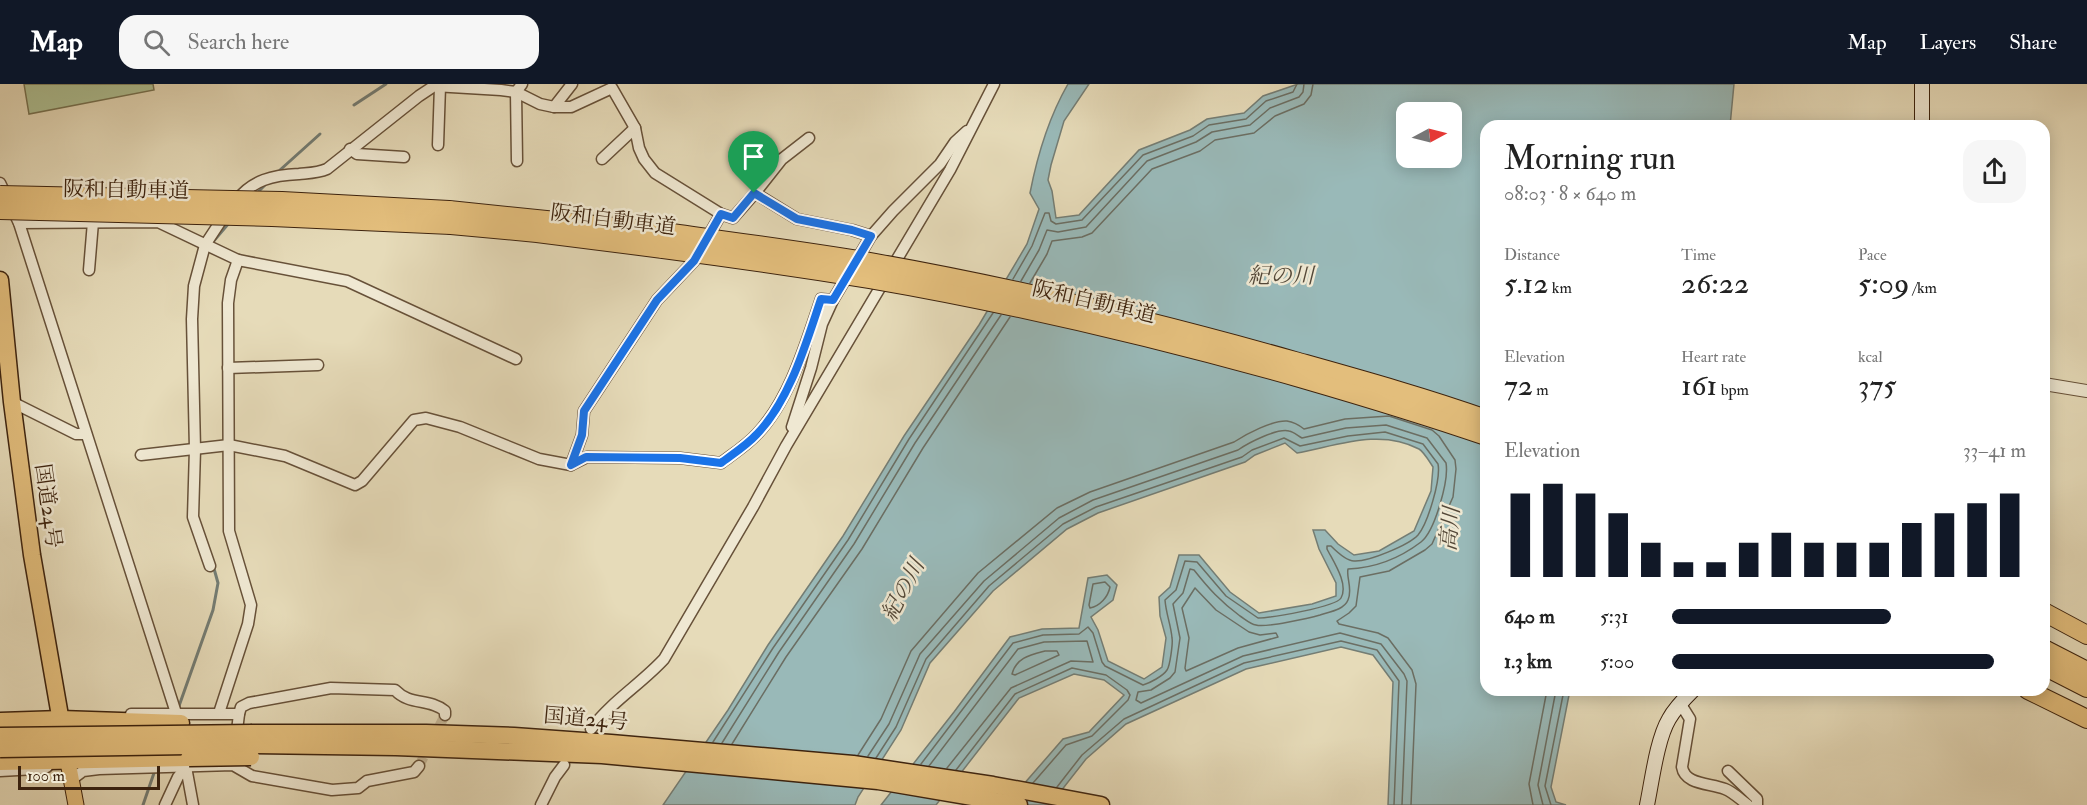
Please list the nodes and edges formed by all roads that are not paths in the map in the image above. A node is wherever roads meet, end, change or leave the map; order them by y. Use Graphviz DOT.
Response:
graph roads {
  1 [pos="572,84"];
  2 [pos="994,84"];
  3 [pos="1922,84"];
  4 [pos="436,85"];
  5 [pos="519,88"];
  6 [pos="554,107"];
  7 [pos="1922,120"];
  8 [pos="971,127"];
  9 [pos="635,128"];
  10 [pos="809,138"];
  11 [pos="438,145"];
  12 [pos="350,149"];
  13 [pos="404,157"];
  14 [pos="602,159"];
  15 [pos="517,161"];
  16 [pos="0,183"];
  17 [pos="0,193"];
  18 [pos="754,193"];
  19 [pos="0,210"];
  20 [pos="721,214"];
  21 [pos="450,218"];
  22 [pos="93,222"];
  23 [pos="19,223"];
  24 [pos="871,236"];
  25 [pos="664,240"];
  26 [pos="208,247"];
  27 [pos="238,260"];
  28 [pos="89,270"];
  29 [pos="0,280"];
  30 [pos="833,300"];
  31 [pos="516,359"];
  32 [pos="318,365"];
  33 [pos="228,368"];
  34 [pos="2050,385"];
  35 [pos="2087,391"];
  36 [pos="6,398"];
  37 [pos="1480,417"];
  38 [pos="86,434"];
  39 [pos="1480,434"];
  40 [pos="229,445"];
  41 [pos="786,446"];
  42 [pos="198,448"];
  43 [pos="141,455"];
  44 [pos="571,465"];
  45 [pos="210,566"];
  46 [pos="2050,615"];
  47 [pos="2087,635"];
  48 [pos="2050,652"];
  49 [pos="2050,669"];
  50 [pos="2087,671"];
  51 [pos="2087,688"];
  52 [pos="1687,696"];
  53 [pos="2040,696"];
  54 [pos="1680,703"];
  55 [pos="219,713"];
  56 [pos="0,714"];
  57 [pos="445,715"];
  58 [pos="65,717"];
  59 [pos="179,718"];
  60 [pos="2087,719"];
  61 [pos="0,721"];
  62 [pos="591,729"];
  63 [pos="249,734"];
  64 [pos="0,736"];
  65 [pos="0,749"];
  66 [pos="606,749"];
  67 [pos="0,762"];
  68 [pos="68,762"];
  69 [pos="188,763"];
  70 [pos="233,765"];
  71 [pos="564,765"];
  72 [pos="419,766"];
  73 [pos="0,771"];
  74 [pos="1728,771"];
  75 [pos="71,780"];
  76 [pos="76,805"];
  77 [pos="165,805"];
  78 [pos="193,805"];
  79 [pos="541,805"];
  80 [pos="1019,805"];
  81 [pos="1101,805"];
  82 [pos="1647,805"];
  83 [pos="1748,805"];
  84 [pos="1757,805"];
  1 -- 6 [label="street"];
  2 -- 8 [label="street"];
  3 -- 7 [label="main road"];
  4 -- 5 [label="street"];
  4 -- 11 [label="street"];
  4 -- 12 [label="street"];
  5 -- 6 [label="street"];
  5 -- 15 [label="street"];
  6 -- 9 [label="street"];
  8 -- 24 [label="street"];
  8 -- 41 [label="street"];
  9 -- 14 [label="street"];
  9 -- 20 [label="street"];
  10 -- 18 [label="street"];
  12 -- 13 [label="street"];
  12 -- 26 [label="street"];
  16 -- 23 [label="street"];
  17 -- 21 [label="highway, 阪和自動車道, bridge"];
  18 -- 20 [label="street"];
  18 -- 24 [label="street"];
  19 -- 21 [label="highway, 阪和自動車道, bridge"];
  20 -- 44 [label="street"];
  21 -- 25 [label="highway, 阪和自動車道"];
  22 -- 23 [label="street"];
  22 -- 26 [label="street"];
  22 -- 28 [label="street"];
  23 -- 38 [label="street"];
  24 -- 30 [label="street"];
  25 -- 37 [label="highway, 阪和自動車道, bridge"];
  25 -- 39 [label="highway, 阪和自動車道, bridge"];
  26 -- 27 [label="street"];
  26 -- 42 [label="street"];
  27 -- 31 [label="street"];
  27 -- 33 [label="street"];
  29 -- 36 [label="highway, 国道24号"];
  30 -- 41 [label="street"];
  30 -- 44 [label="street"];
  32 -- 33 [label="street"];
  33 -- 40 [label="street"];
  34 -- 35 [label="street"];
  36 -- 38 [label="street"];
  36 -- 58 [label="highway, 国道24号"];
  38 -- 59 [label="street"];
  40 -- 42 [label="street"];
  40 -- 44 [label="street"];
  40 -- 55 [label="street"];
  41 -- 62 [label="street"];
  42 -- 43 [label="street"];
  42 -- 45 [label="street"];
  46 -- 47 [label="highway"];
  48 -- 50 [label="highway"];
  49 -- 51 [label="highway"];
  52 -- 54 [label="main road"];
  53 -- 60 [label="highway"];
  54 -- 82 [label="main road"];
  54 -- 83 [label="street"];
  55 -- 59 [label="street"];
  55 -- 63 [label="street"];
  56 -- 58 [label="street"];
  57 -- 63 [label="street"];
  58 -- 59 [label="highway"];
  58 -- 61 [label="highway"];
  58 -- 68 [label="highway, 国道24号"];
  59 -- 63 [label="highway"];
  63 -- 64 [label="highway, 国道24号, bridge"];
  63 -- 65 [label="highway, 国道24号, bridge"];
  63 -- 66 [label="highway, 国道24号"];
  63 -- 66 [label="highway, 国道24号"];
  63 -- 69 [label="highway, bridge"];
  63 -- 70 [label="street"];
  66 -- 80 [label="highway, 国道24号"];
  66 -- 81 [label="highway, 国道24号"];
  67 -- 68 [label="highway"];
  68 -- 69 [label="highway"];
  68 -- 73 [label="street"];
  68 -- 75 [label="main road"];
  69 -- 70 [label="street"];
  69 -- 75 [label="street"];
  69 -- 77 [label="street"];
  69 -- 78 [label="street"];
  70 -- 72 [label="street"];
  71 -- 79 [label="street"];
  74 -- 84 [label="street"];
  75 -- 76 [label="main road"];
}
